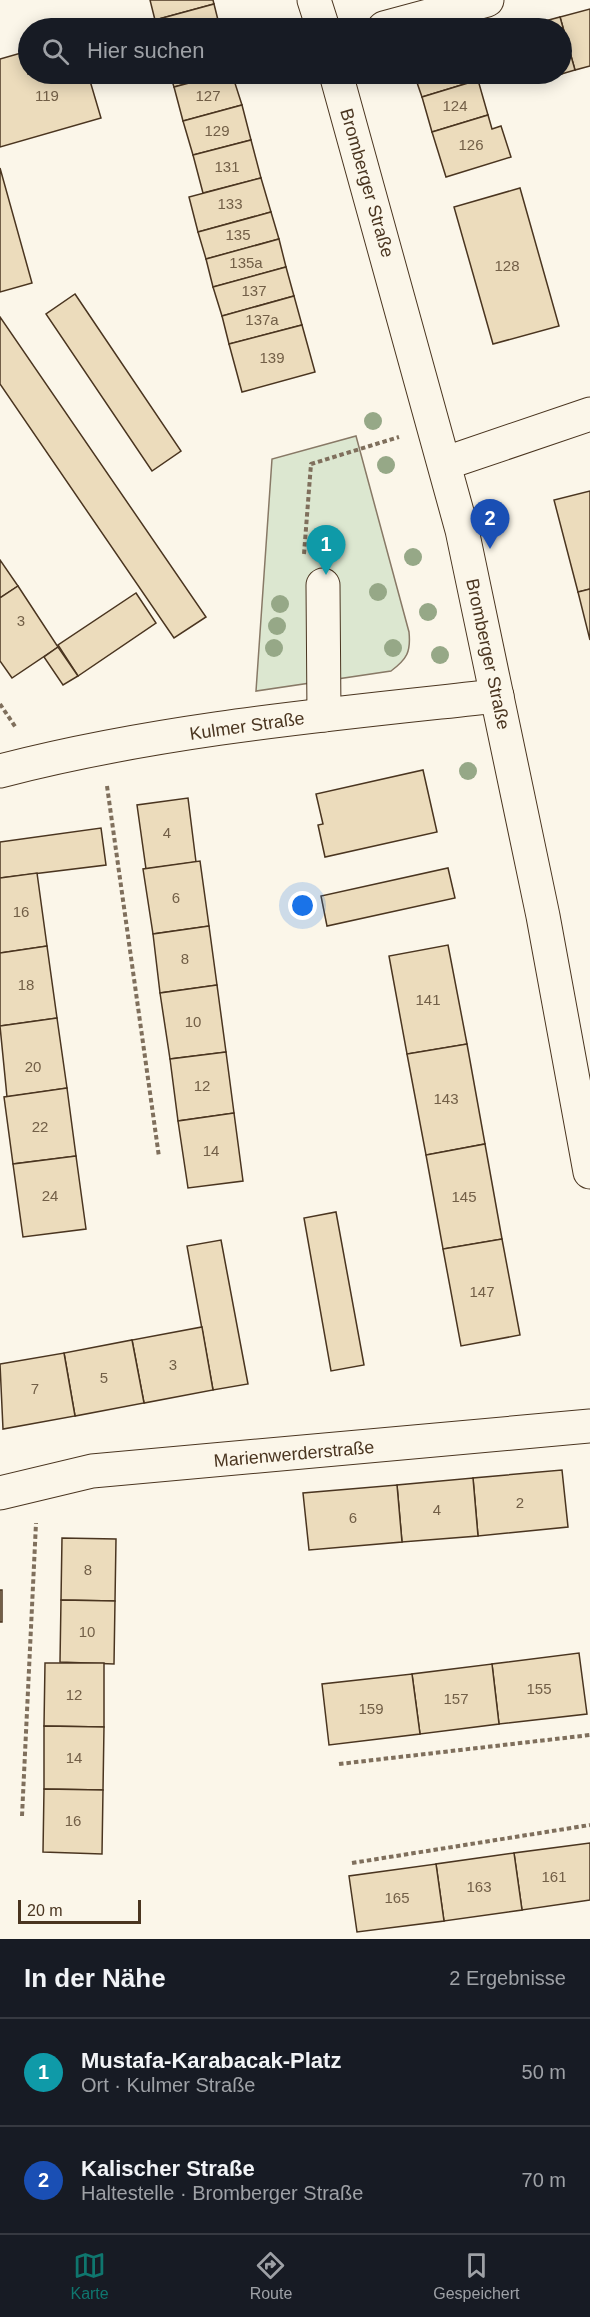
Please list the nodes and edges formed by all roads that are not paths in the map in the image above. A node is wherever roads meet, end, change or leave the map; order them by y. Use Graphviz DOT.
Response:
graph roads {
  1 [pos="315,0"];
  2 [pos="487,0"];
  3 [pos="320,18"];
  4 [pos="421,18"];
  5 [pos="339,84"];
  6 [pos="590,414"];
  7 [pos="446,463"];
  8 [pos="323,585"];
  9 [pos="497,696"];
  10 [pos="324,715"];
  11 [pos="0,771"];
  12 [pos="590,1172"];
  13 [pos="590,1426"];
  14 [pos="0,1493"];
  1 -- 3 [label="street"];
  2 -- 4 [label="street"];
  5 -- 7 [label="street, Bromberger Straße"];
  6 -- 7 [label="street"];
  7 -- 9 [label="street, Bromberger Straße"];
  8 -- 10 [label="street"];
  9 -- 10 [label="street, Kulmer Straße"];
  9 -- 12 [label="street, Bromberger Straße"];
  10 -- 11 [label="street, Kulmer Straße"];
  13 -- 14 [label="street, Marienwerderstraße"];
}
